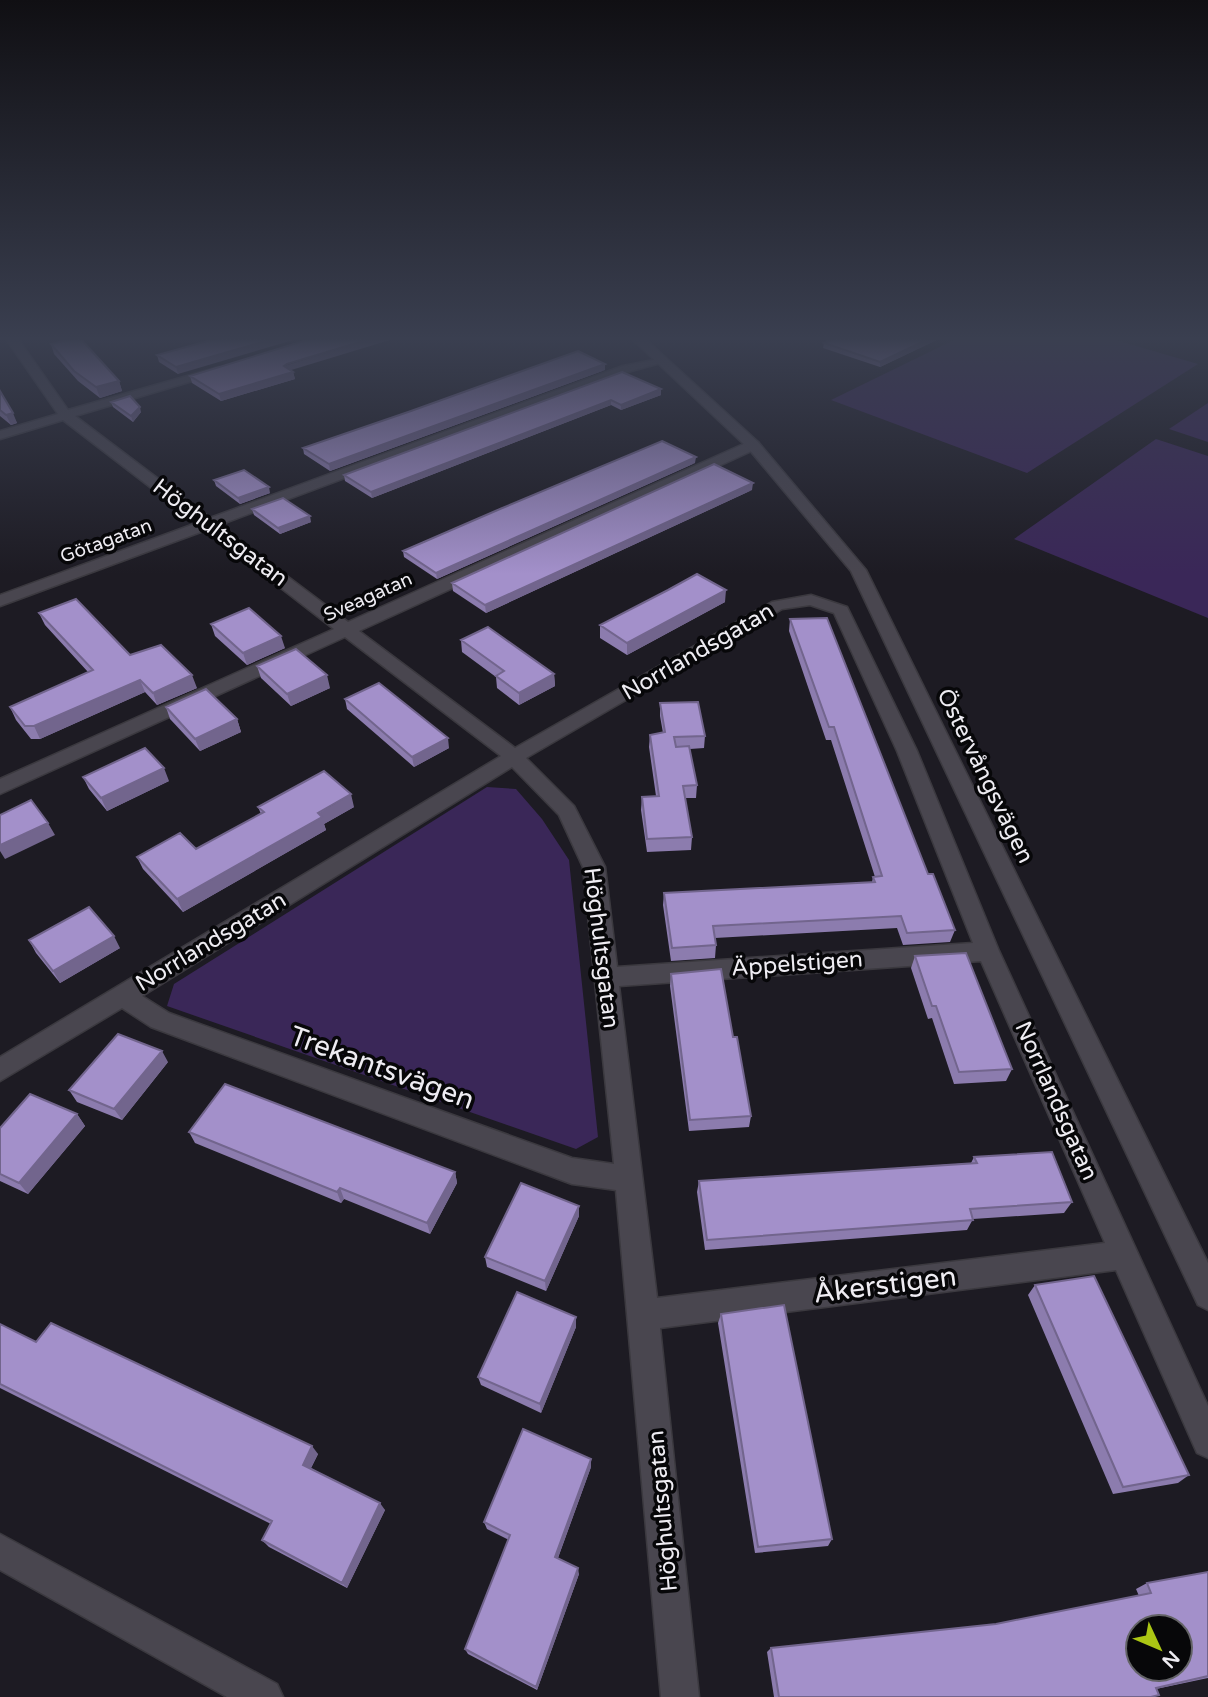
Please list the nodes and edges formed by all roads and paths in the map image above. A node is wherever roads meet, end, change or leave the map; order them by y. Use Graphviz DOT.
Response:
graph roads {
  1 [pos="65,415"];
  2 [pos="499,415"];
  3 [pos="720,415"];
  4 [pos="0,435"];
  5 [pos="753,445"];
  6 [pos="208,523"];
  7 [pos="0,601"];
  8 [pos="346,629"];
  9 [pos="514,757"];
  10 [pos="0,787"];
  11 [pos="988,951"];
  12 [pos="606,978"];
  13 [pos="123,996"];
  14 [pos="0,1070"];
  15 [pos="627,1179"];
  16 [pos="1125,1255"];
  17 [pos="1208,1295"];
  18 [pos="644,1315"];
  19 [pos="1208,1442"];
  20 [pos="0,1551"];
  21 [pos="264,1697"];
  22 [pos="680,1697"];
  1 -- 4 [label="street"];
  1 -- 6 [label="street, Höghultsgatan"];
  2 -- 6 [label="street, Götagatan"];
  3 -- 5 [label="street, Östervångsvägen"];
  5 -- 8 [label="street, Sveagatan"];
  5 -- 17 [label="street, Östervångsvägen"];
  6 -- 7 [label="street, Götagatan"];
  6 -- 8 [label="street, Höghultsgatan"];
  8 -- 9 [label="street, Höghultsgatan"];
  8 -- 10 [label="street, Sveagatan"];
  9 -- 11 [label="street, Norrlandsgatan"];
  9 -- 12 [label="street, Höghultsgatan"];
  9 -- 13 [label="street, Norrlandsgatan"];
  11 -- 12 [label="street, Äppelstigen"];
  11 -- 16 [label="street, Norrlandsgatan"];
  12 -- 15 [label="street, Höghultsgatan"];
  13 -- 14 [label="street, Norrlandsgatan"];
  13 -- 15 [label="street, Trekantsvägen"];
  15 -- 18 [label="street, Höghultsgatan"];
  16 -- 18 [label="street, Åkerstigen"];
  16 -- 19 [label="street, Norrlandsgatan"];
  18 -- 22 [label="street, Höghultsgatan"];
  20 -- 21 [label="street"];
}
